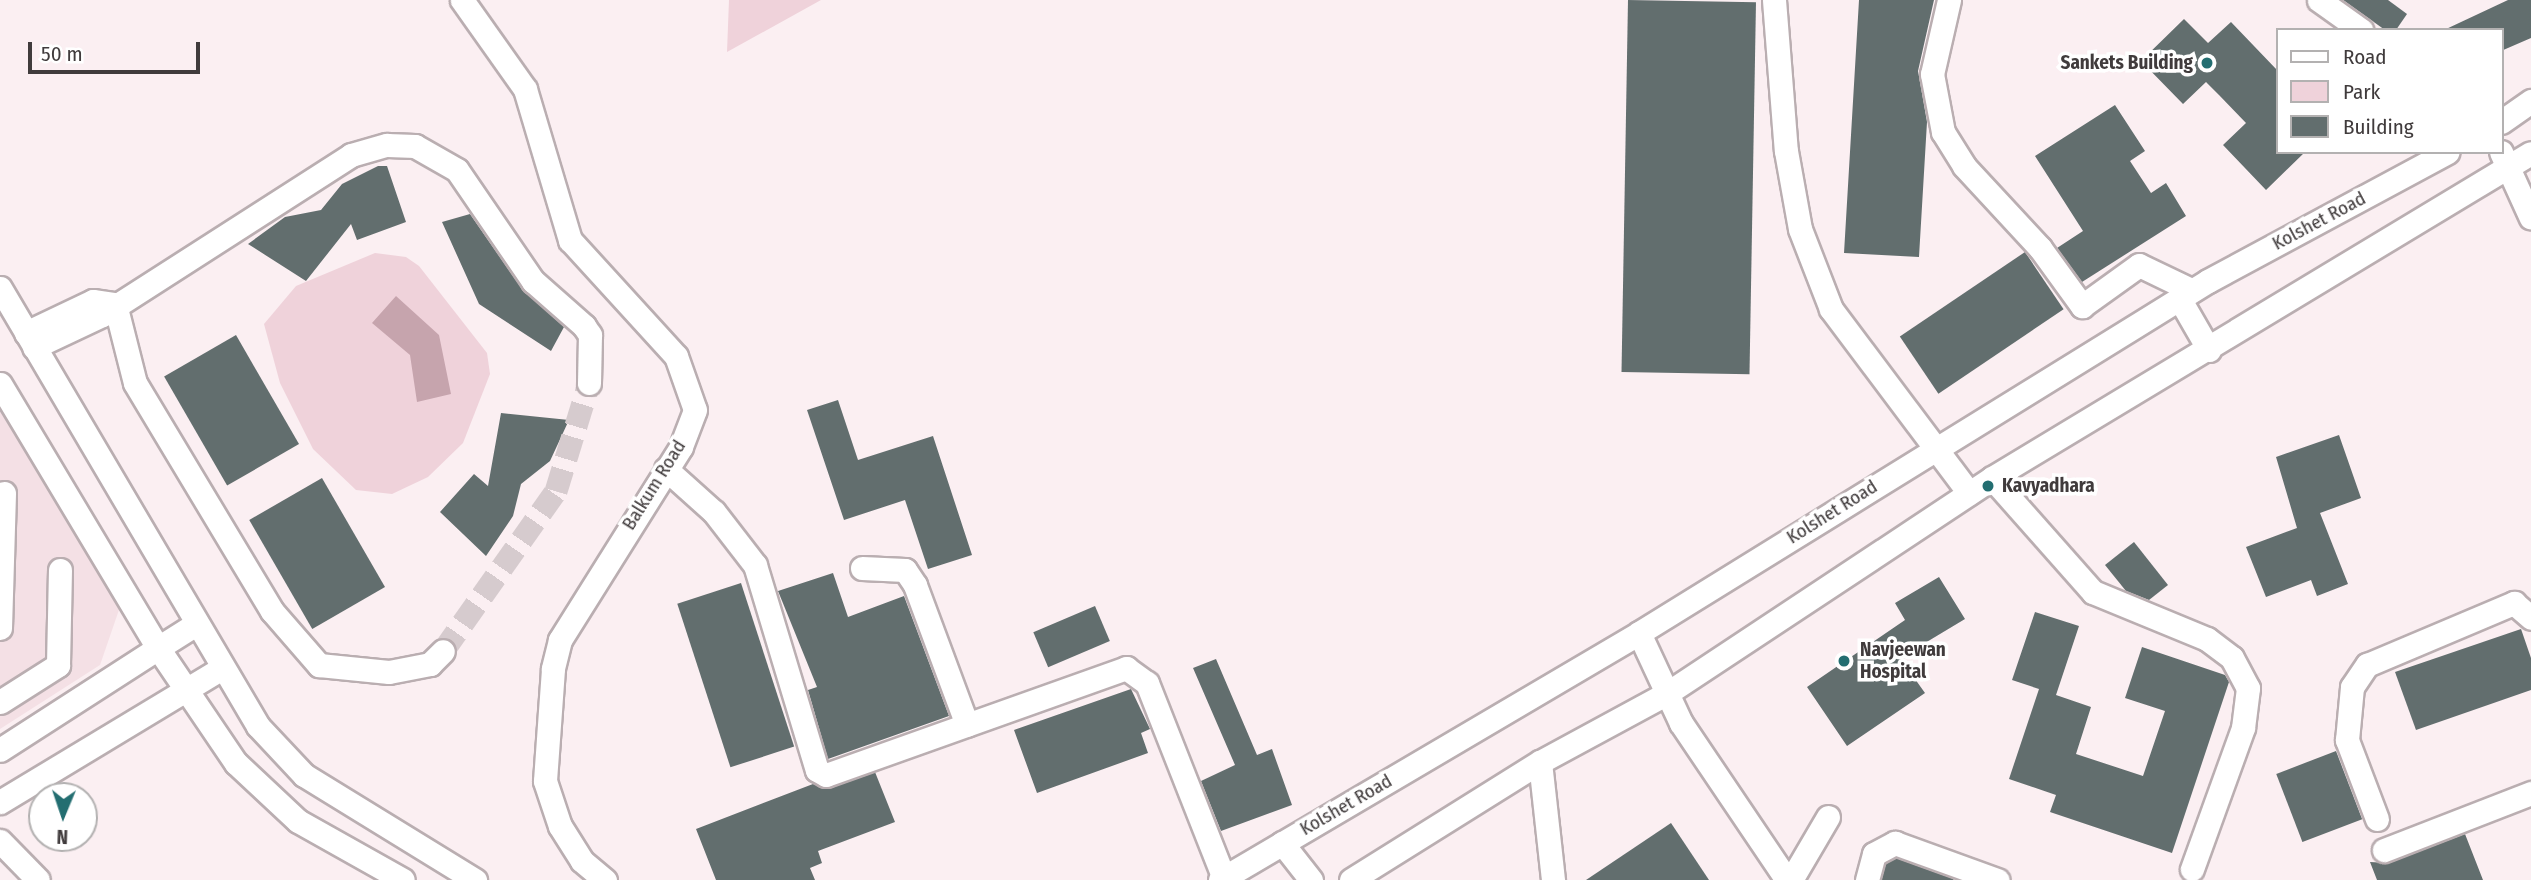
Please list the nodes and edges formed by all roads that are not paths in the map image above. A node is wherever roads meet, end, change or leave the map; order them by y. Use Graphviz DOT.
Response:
graph roads {
  1 [pos="462,0"];
  2 [pos="1774,0"];
  3 [pos="1949,0"];
  4 [pos="2319,0"];
  5 [pos="2358,28"];
  6 [pos="2531,101"];
  7 [pos="2503,121"];
  8 [pos="2531,153"];
  9 [pos="2444,154"];
  10 [pos="2503,160"];
  11 [pos="2531,218"];
  12 [pos="0,288"];
  13 [pos="2185,294"];
  14 [pos="116,304"];
  15 [pos="30,340"];
  16 [pos="2209,350"];
  17 [pos="589,383"];
  18 [pos="0,384"];
  19 [pos="1938,445"];
  20 [pos="666,469"];
  21 [pos="1992,478"];
  22 [pos="4,493"];
  23 [pos="1969,493"];
  24 [pos="862,568"];
  25 [pos="60,570"];
  26 [pos="2531,618"];
  27 [pos="196,624"];
  28 [pos="0,628"];
  29 [pos="1639,633"];
  30 [pos="158,648"];
  31 [pos="443,652"];
  32 [pos="222,668"];
  33 [pos="182,691"];
  34 [pos="1666,694"];
  35 [pos="0,702"];
  36 [pos="967,725"];
  37 [pos="0,750"];
  38 [pos="1540,762"];
  39 [pos="2531,793"];
  40 [pos="0,802"];
  41 [pos="1828,817"];
  42 [pos="2377,819"];
  43 [pos="0,841"];
  44 [pos="1282,843"];
  45 [pos="2384,850"];
  46 [pos="2192,869"];
  47 [pos="1222,879"];
  48 [pos="38,880"];
  49 [pos="403,880"];
  50 [pos="475,880"];
  51 [pos="605,880"];
  52 [pos="1311,880"];
  53 [pos="1351,880"];
  54 [pos="1553,880"];
  55 [pos="1789,880"];
  56 [pos="1867,880"];
  57 [pos="1997,880"];
  1 -- 20 [label="street, Balkum Road"];
  2 -- 19 [label="street"];
  3 -- 13 [label="street"];
  4 -- 5 [label="street"];
  6 -- 7 [label="street"];
  8 -- 10 [label="street"];
  9 -- 13 [label="street, Kolshet Road"];
  10 -- 11 [label="street"];
  10 -- 16 [label="street"];
  12 -- 15 [label="street"];
  13 -- 16 [label="street"];
  13 -- 19 [label="street, Kolshet Road"];
  14 -- 15 [label="street"];
  14 -- 17 [label="street"];
  14 -- 31 [label="street"];
  15 -- 27 [label="street"];
  16 -- 21 [label="street"];
  18 -- 30 [label="street"];
  19 -- 23 [label="street"];
  19 -- 29 [label="street, Kolshet Road"];
  20 -- 36 [label="street"];
  20 -- 51 [label="street, Balkum Road"];
  21 -- 23 [label="street"];
  21 -- 46 [label="street"];
  22 -- 28 [label="street"];
  23 -- 34 [label="street"];
  24 -- 36 [label="street"];
  25 -- 35 [label="street"];
  26 -- 42 [label="street"];
  27 -- 30 [label="street"];
  27 -- 32 [label="street"];
  29 -- 34 [label="street"];
  29 -- 44 [label="street, Kolshet Road"];
  30 -- 33 [label="street"];
  30 -- 37 [label="street"];
  32 -- 33 [label="street"];
  32 -- 50 [label="street"];
  33 -- 40 [label="street"];
  33 -- 49 [label="street"];
  34 -- 38 [label="street"];
  34 -- 55 [label="street"];
  36 -- 47 [label="street"];
  38 -- 53 [label="street"];
  38 -- 54 [label="street"];
  39 -- 45 [label="street"];
  41 -- 55 [label="street"];
  43 -- 48 [label="street"];
  44 -- 47 [label="street, Kolshet Road"];
  44 -- 52 [label="street"];
  56 -- 57 [label="street"];
}
